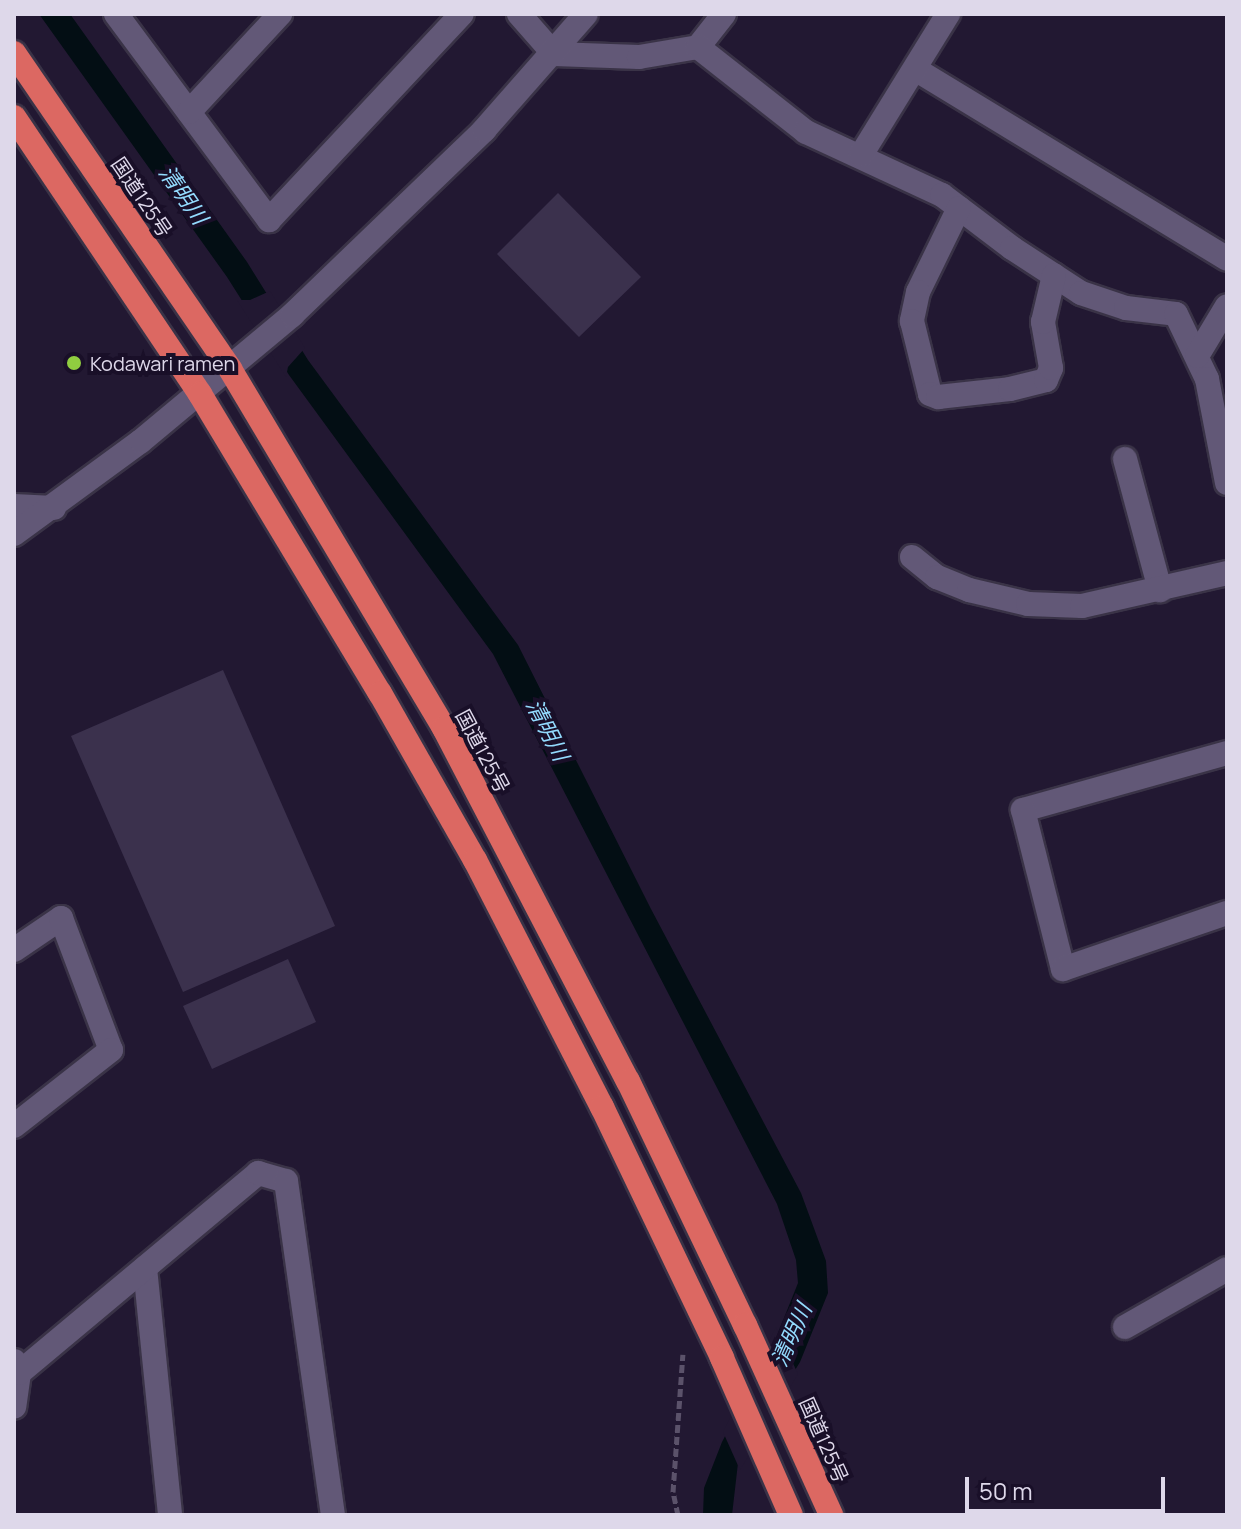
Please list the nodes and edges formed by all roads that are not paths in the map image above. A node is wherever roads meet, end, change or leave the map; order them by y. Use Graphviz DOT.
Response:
graph roads {
  1 [pos="116,14"];
  2 [pos="280,14"];
  3 [pos="462,14"];
  4 [pos="519,14"];
  5 [pos="586,14"];
  6 [pos="724,14"];
  7 [pos="948,14"];
  8 [pos="698,47"];
  9 [pos="14,53"];
  10 [pos="554,54"];
  11 [pos="915,69"];
  12 [pos="189,112"];
  13 [pos="14,117"];
  14 [pos="861,155"];
  15 [pos="959,208"];
  16 [pos="1227,259"];
  17 [pos="1054,275"];
  18 [pos="1227,306"];
  19 [pos="1197,356"];
  20 [pos="234,364"];
  21 [pos="200,394"];
  22 [pos="1125,459"];
  23 [pos="1227,483"];
  24 [pos="14,506"];
  25 [pos="54,508"];
  26 [pos="14,534"];
  27 [pos="912,557"];
  28 [pos="1227,573"];
  29 [pos="1160,590"];
  30 [pos="1227,753"];
  31 [pos="1227,913"];
  32 [pos="14,950"];
  33 [pos="14,1126"];
  34 [pos="145,1268"];
  35 [pos="1227,1269"];
  36 [pos="1125,1327"];
  37 [pos="17,1367"];
  38 [pos="14,1407"];
  39 [pos="170,1515"];
  40 [pos="333,1515"];
  41 [pos="791,1515"];
  42 [pos="831,1515"];
  1 -- 12 [label="street"];
  2 -- 12 [label="street"];
  3 -- 12 [label="street"];
  4 -- 10 [label="street"];
  5 -- 10 [label="street"];
  6 -- 8 [label="street"];
  7 -- 11 [label="street"];
  8 -- 10 [label="street"];
  8 -- 14 [label="street"];
  9 -- 20 [label="highway, 国道125号"];
  10 -- 20 [label="street"];
  11 -- 14 [label="street"];
  11 -- 16 [label="street"];
  13 -- 21 [label="highway"];
  14 -- 15 [label="street"];
  15 -- 17 [label="street"];
  15 -- 17 [label="street"];
  17 -- 19 [label="street"];
  18 -- 19 [label="street"];
  19 -- 23 [label="street"];
  20 -- 21 [label="street"];
  20 -- 42 [label="highway, 国道125号"];
  21 -- 25 [label="street"];
  21 -- 41 [label="highway"];
  22 -- 29 [label="street"];
  24 -- 25 [label="street"];
  25 -- 26 [label="street"];
  27 -- 29 [label="street"];
  28 -- 29 [label="street"];
  30 -- 31 [label="street"];
  32 -- 33 [label="street"];
  34 -- 37 [label="street"];
  34 -- 39 [label="street"];
  34 -- 40 [label="street"];
  35 -- 36 [label="street"];
  37 -- 38 [label="street"];
}
